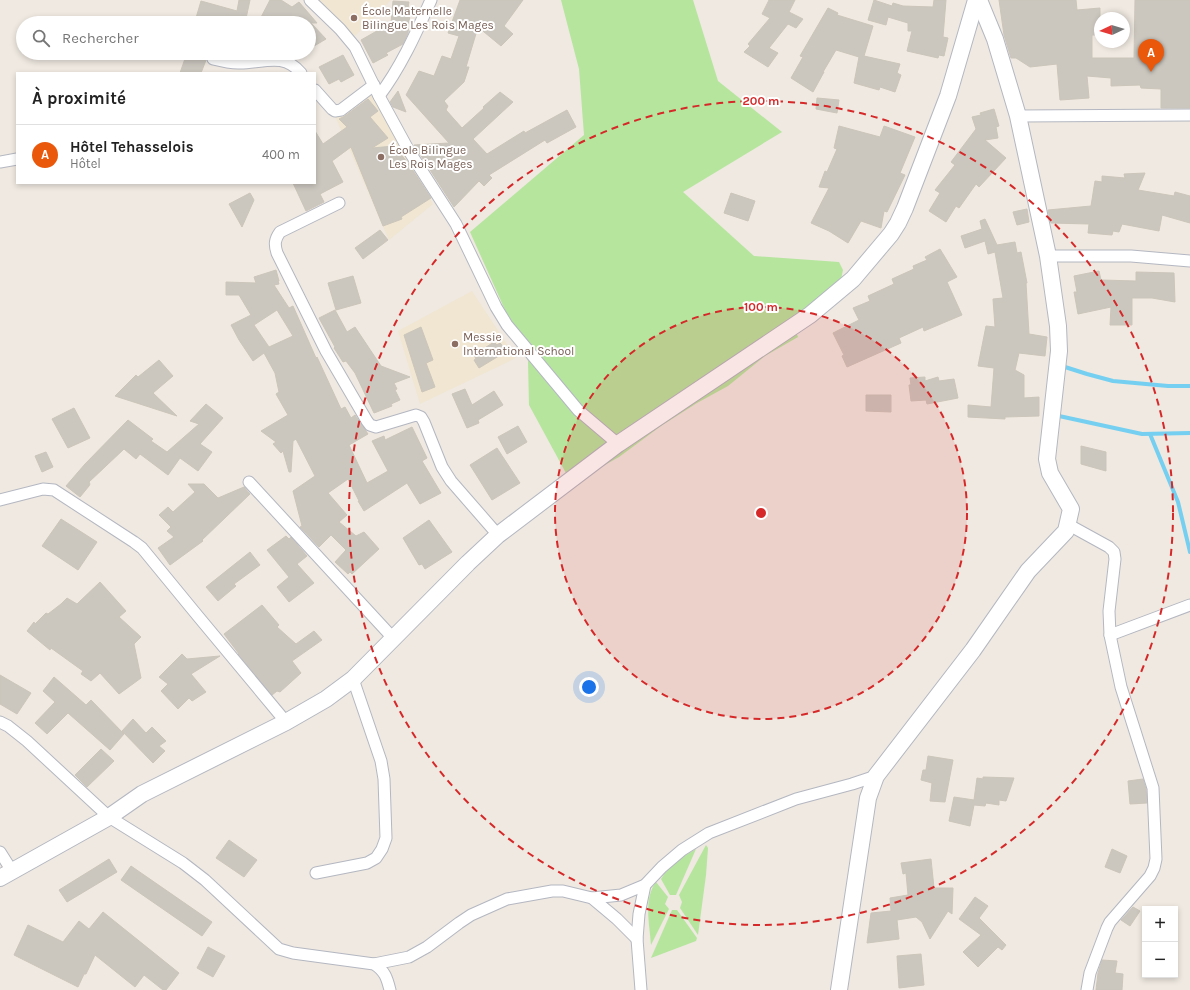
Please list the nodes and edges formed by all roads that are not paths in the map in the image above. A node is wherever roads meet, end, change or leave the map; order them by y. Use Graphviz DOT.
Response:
graph roads {
  1 [pos="310,0"];
  2 [pos="432,0"];
  3 [pos="977,0"];
  4 [pos="219,60"];
  5 [pos="275,60"];
  6 [pos="282,60"];
  7 [pos="300,72"];
  8 [pos="374,85"];
  9 [pos="316,91"];
  10 [pos="380,96"];
  11 [pos="1190,115"];
  12 [pos="1018,116"];
  13 [pos="16,159"];
  14 [pos="0,162"];
  15 [pos="339,203"];
  16 [pos="1048,256"];
  17 [pos="1190,261"];
  18 [pos="618,444"];
  19 [pos="249,482"];
  20 [pos="0,500"];
  21 [pos="1069,525"];
  22 [pos="498,535"];
  23 [pos="1190,605"];
  24 [pos="1110,634"];
  25 [pos="393,638"];
  26 [pos="353,679"];
  27 [pos="0,722"];
  28 [pos="286,722"];
  29 [pos="876,776"];
  30 [pos="109,817"];
  31 [pos="0,852"];
  32 [pos="316,873"];
  33 [pos="6,874"];
  34 [pos="646,885"];
  35 [pos="592,898"];
  36 [pos="637,939"];
  37 [pos="374,964"];
  38 [pos="390,990"];
  39 [pos="642,990"];
  40 [pos="839,990"];
  41 [pos="1087,990"];
  1 -- 8 [label="street"];
  2 -- 10 [label="street"];
  3 -- 12 [label="main road"];
  3 -- 18 [label="main road"];
  4 -- 5 [label="street"];
  6 -- 7 [label="street"];
  8 -- 9 [label="street"];
  8 -- 10 [label="street"];
  10 -- 18 [label="street"];
  11 -- 12 [label="street"];
  12 -- 16 [label="main road"];
  13 -- 14 [label="street"];
  15 -- 22 [label="street"];
  16 -- 17 [label="street"];
  16 -- 21 [label="main road"];
  18 -- 22 [label="main road"];
  19 -- 25 [label="street"];
  20 -- 28 [label="street"];
  21 -- 24 [label="street"];
  21 -- 29 [label="main road"];
  22 -- 25 [label="main road"];
  23 -- 24 [label="street"];
  24 -- 41 [label="street"];
  25 -- 26 [label="main road"];
  26 -- 28 [label="main road"];
  26 -- 32 [label="street"];
  27 -- 30 [label="street"];
  28 -- 30 [label="main road"];
  29 -- 34 [label="street"];
  29 -- 40 [label="main road"];
  30 -- 33 [label="main road"];
  30 -- 37 [label="street"];
  31 -- 33 [label="street"];
  34 -- 35 [label="street"];
  34 -- 36 [label="street"];
  35 -- 36 [label="street"];
  35 -- 37 [label="street"];
  36 -- 39 [label="street"];
  37 -- 38 [label="street"];
}
